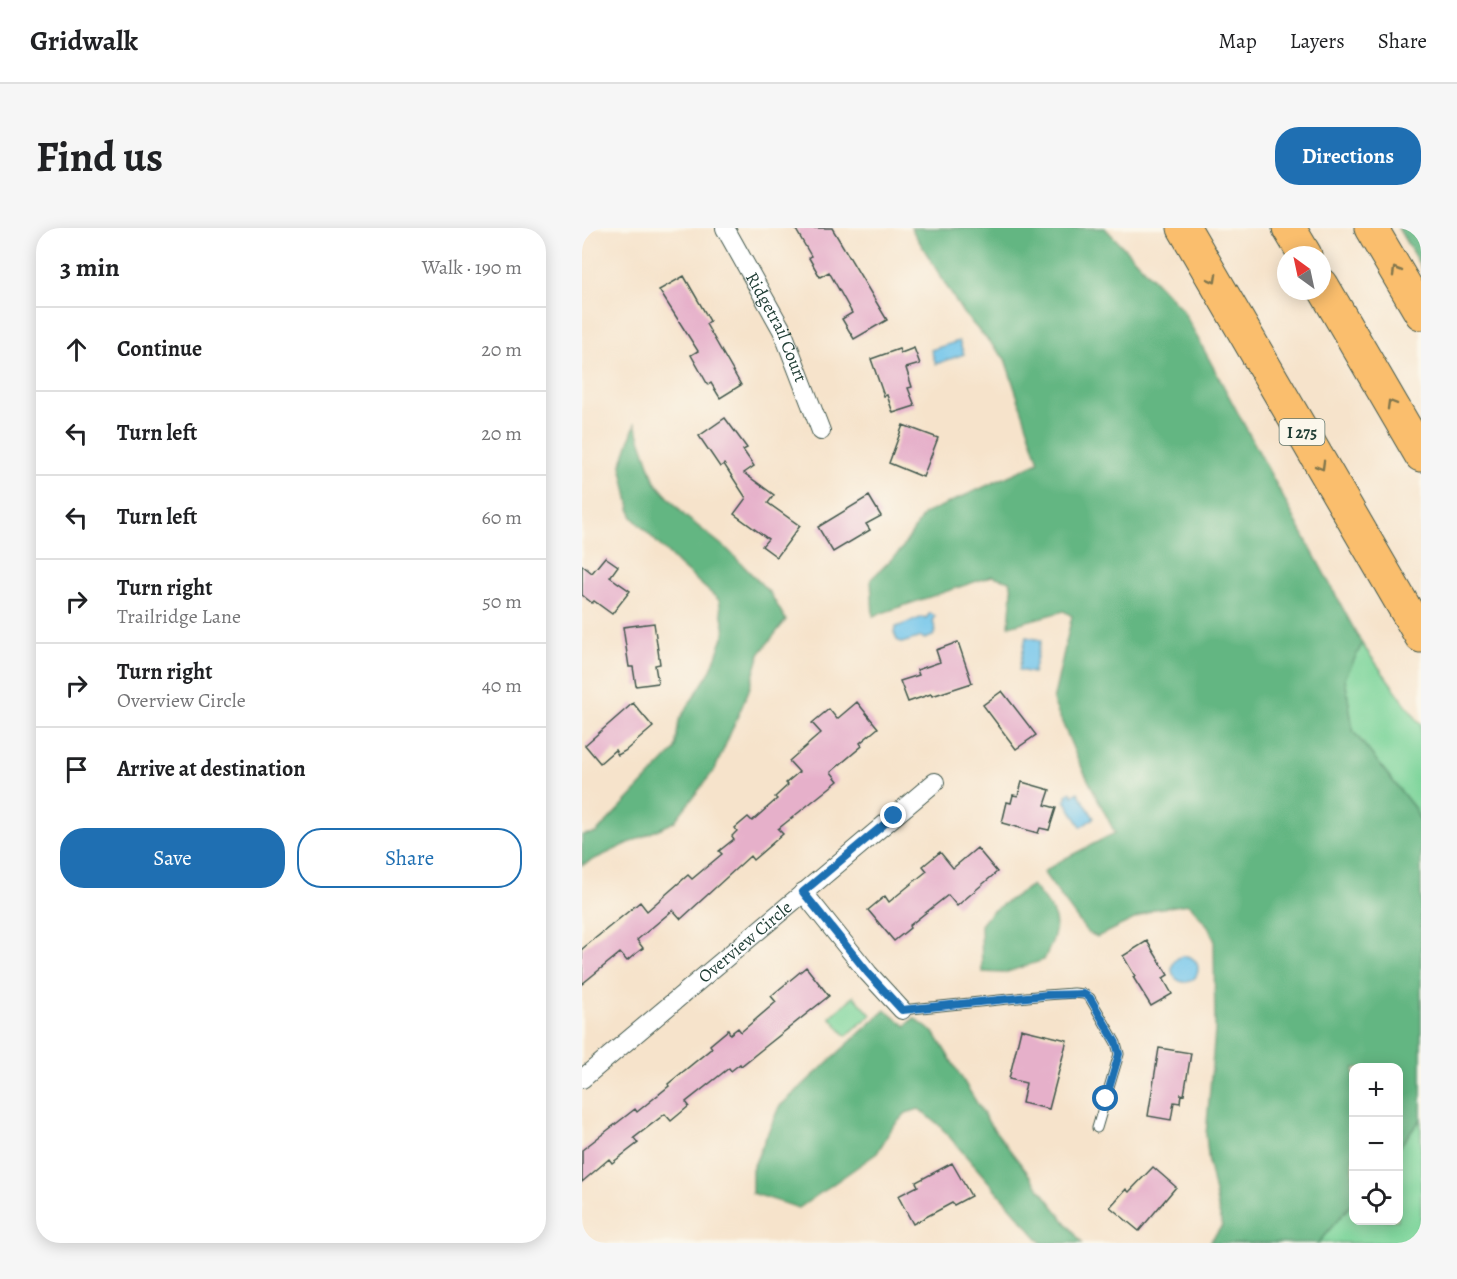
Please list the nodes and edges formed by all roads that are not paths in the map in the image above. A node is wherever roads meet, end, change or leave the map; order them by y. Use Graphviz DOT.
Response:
graph roads {
  1 [pos="725,228"];
  2 [pos="1184,228"];
  3 [pos="1289,228"];
  4 [pos="1371,228"];
  5 [pos="1300,246"];
  6 [pos="1331,300"];
  7 [pos="1421,313"];
  8 [pos="820,431"];
  9 [pos="1421,455"];
  10 [pos="1421,636"];
  11 [pos="934,782"];
  12 [pos="803,892"];
  13 [pos="902,1010"];
  14 [pos="582,1079"];
  15 [pos="1097,1128"];
  1 -- 8 [label="street, Ridgetrail Court"];
  2 -- 10 [label="highway, I 275, one-way"];
  3 -- 5 [label="highway"];
  7 -- 4 [label="highway, one-way"];
  9 -- 6 [label="highway, one-way"];
  11 -- 12 [label="street, Overview Circle"];
  12 -- 13 [label="street"];
  12 -- 14 [label="street, Overview Circle"];
  13 -- 15 [label="lane"];
}
